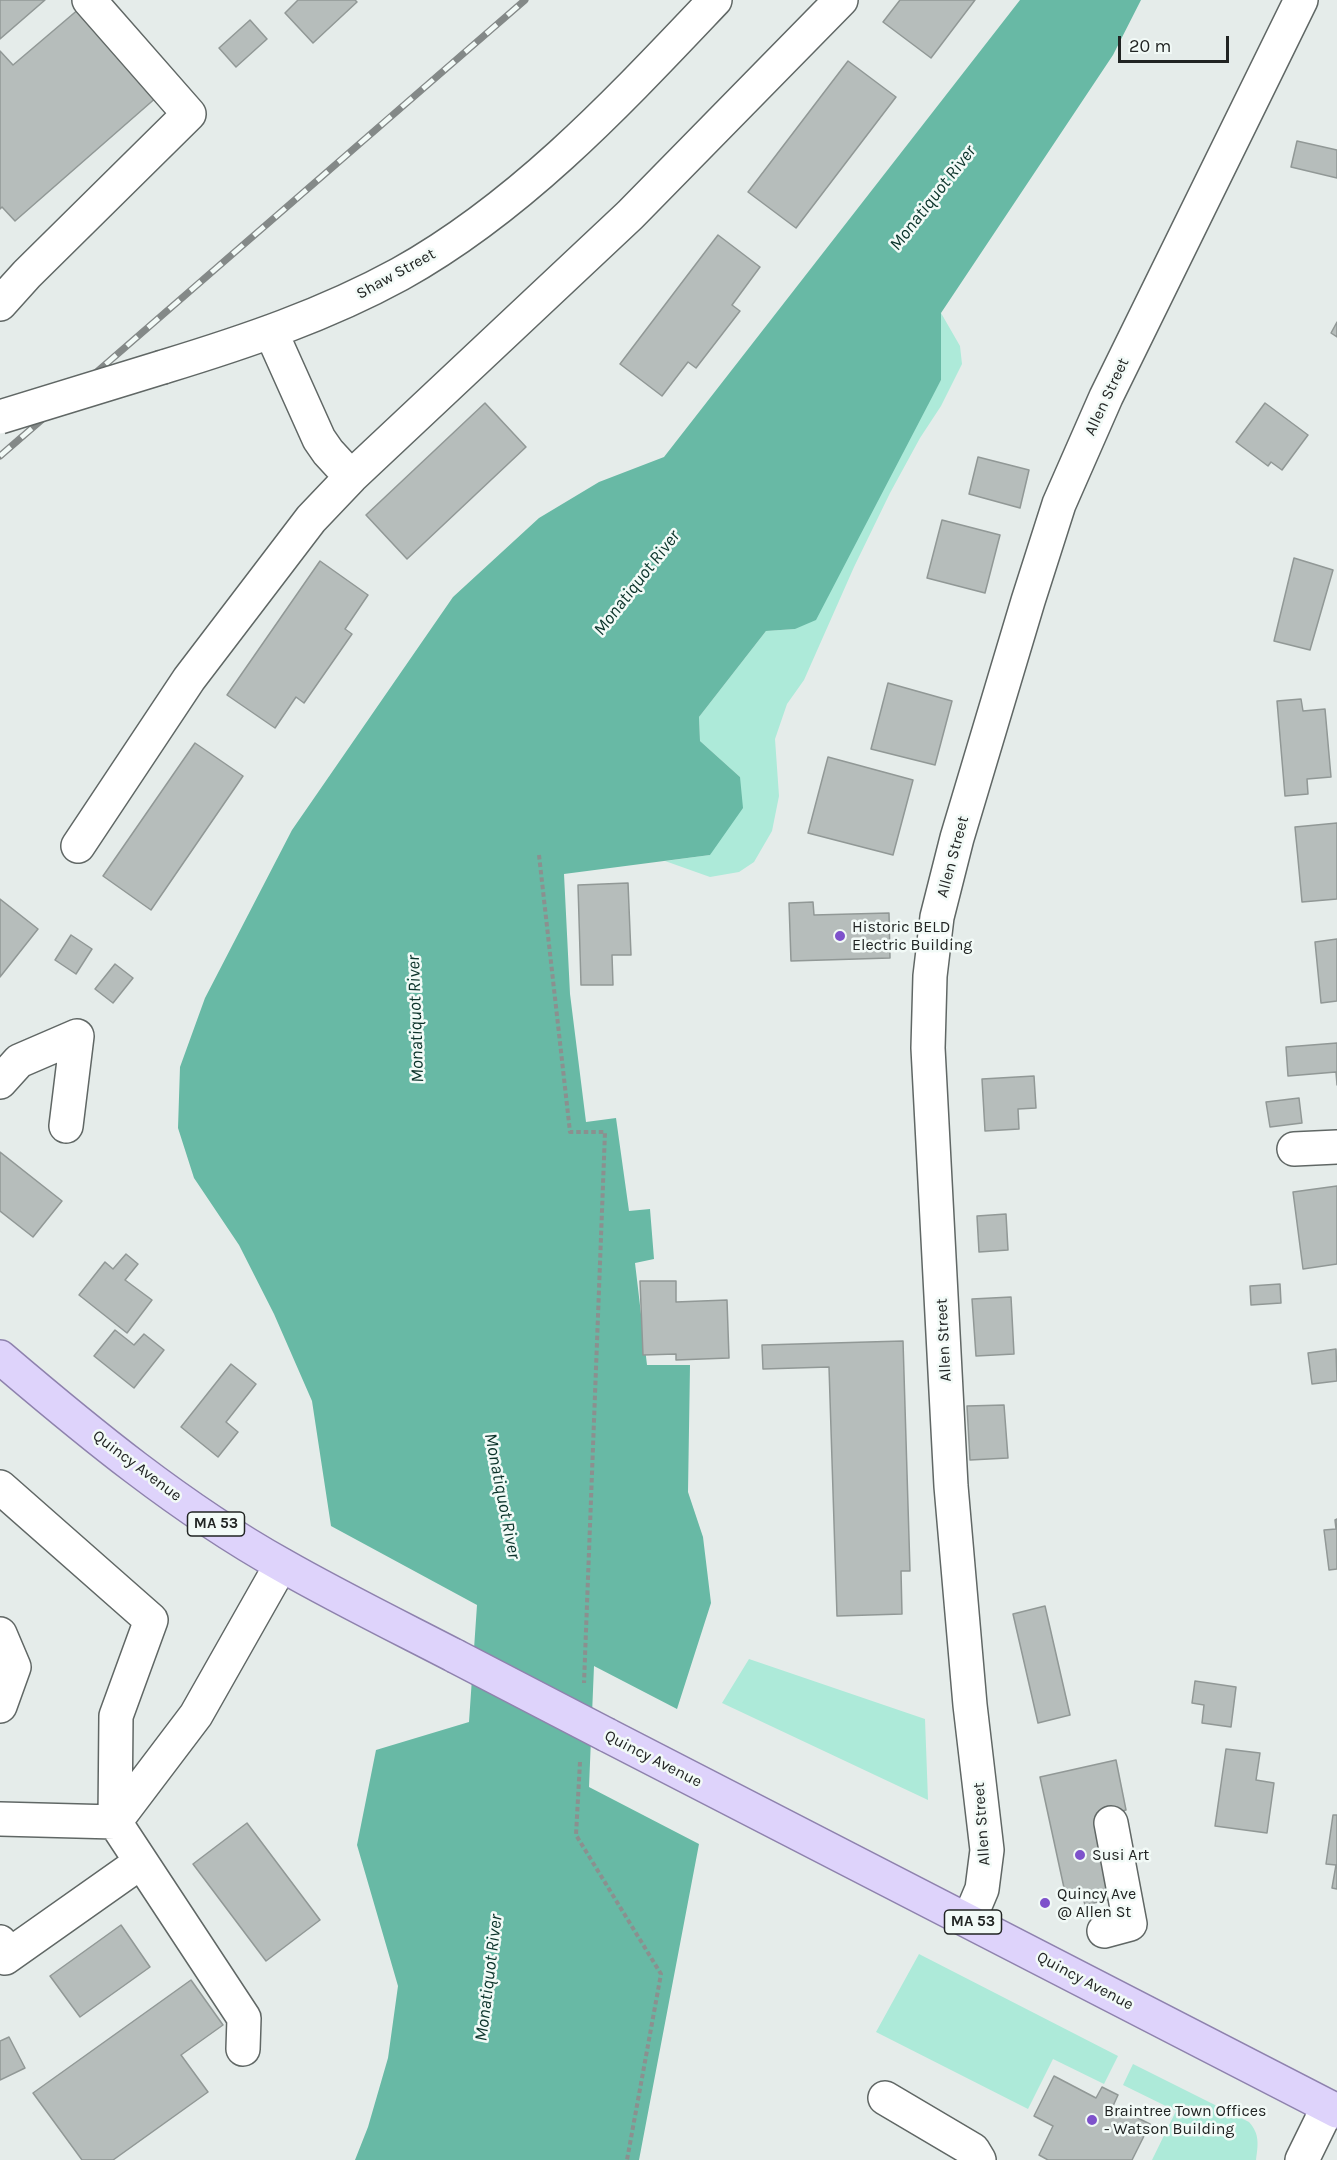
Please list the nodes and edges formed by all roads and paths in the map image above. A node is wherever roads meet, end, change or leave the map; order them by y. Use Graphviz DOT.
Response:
graph roads {
  1 [pos="89,0"];
  2 [pos="715,0"];
  3 [pos="841,0"];
  4 [pos="1301,0"];
  5 [pos="0,304"];
  6 [pos="271,332"];
  7 [pos="0,417"];
  8 [pos="351,477"];
  9 [pos="78,846"];
  10 [pos="539,855"];
  11 [pos="0,1082"];
  12 [pos="66,1126"];
  13 [pos="1337,1146"];
  14 [pos="1294,1149"];
  15 [pos="0,1357"];
  16 [pos="0,1487"];
  17 [pos="281,1565"];
  18 [pos="0,1634"];
  19 [pos="584,1692"];
  20 [pos="0,1706"];
  21 [pos="594,1743"];
  22 [pos="0,1819"];
  23 [pos="115,1822"];
  24 [pos="1111,1823"];
  25 [pos="141,1862"];
  26 [pos="969,1920"];
  27 [pos="1104,1931"];
  28 [pos="0,1942"];
  29 [pos="243,2049"];
  30 [pos="885,2098"];
  31 [pos="1333,2109"];
  32 [pos="627,2160"];
  33 [pos="979,2160"];
  34 [pos="1302,2160"];
  1 -- 5 [label="street"];
  2 -- 6 [label="street, Shaw Street"];
  3 -- 8 [label="street"];
  4 -- 26 [label="street, Allen Street"];
  6 -- 7 [label="street, Shaw Street, bridge"];
  6 -- 8 [label="street"];
  8 -- 9 [label="street"];
  10 -- 19 [label="path"];
  11 -- 12 [label="street"];
  13 -- 14 [label="street"];
  15 -- 17 [label="main road, Quincy Avenue / MA 53"];
  16 -- 23 [label="street"];
  17 -- 21 [label="main road, Quincy Avenue / MA 53, bridge"];
  17 -- 23 [label="street"];
  18 -- 20 [label="street"];
  21 -- 26 [label="main road, Quincy Avenue / MA 53"];
  21 -- 32 [label="path"];
  22 -- 23 [label="street"];
  23 -- 25 [label="street"];
  24 -- 27 [label="street"];
  25 -- 28 [label="street"];
  25 -- 29 [label="street"];
  26 -- 31 [label="main road, Quincy Avenue / MA 53"];
  30 -- 33 [label="street"];
  31 -- 34 [label="street"];
}
